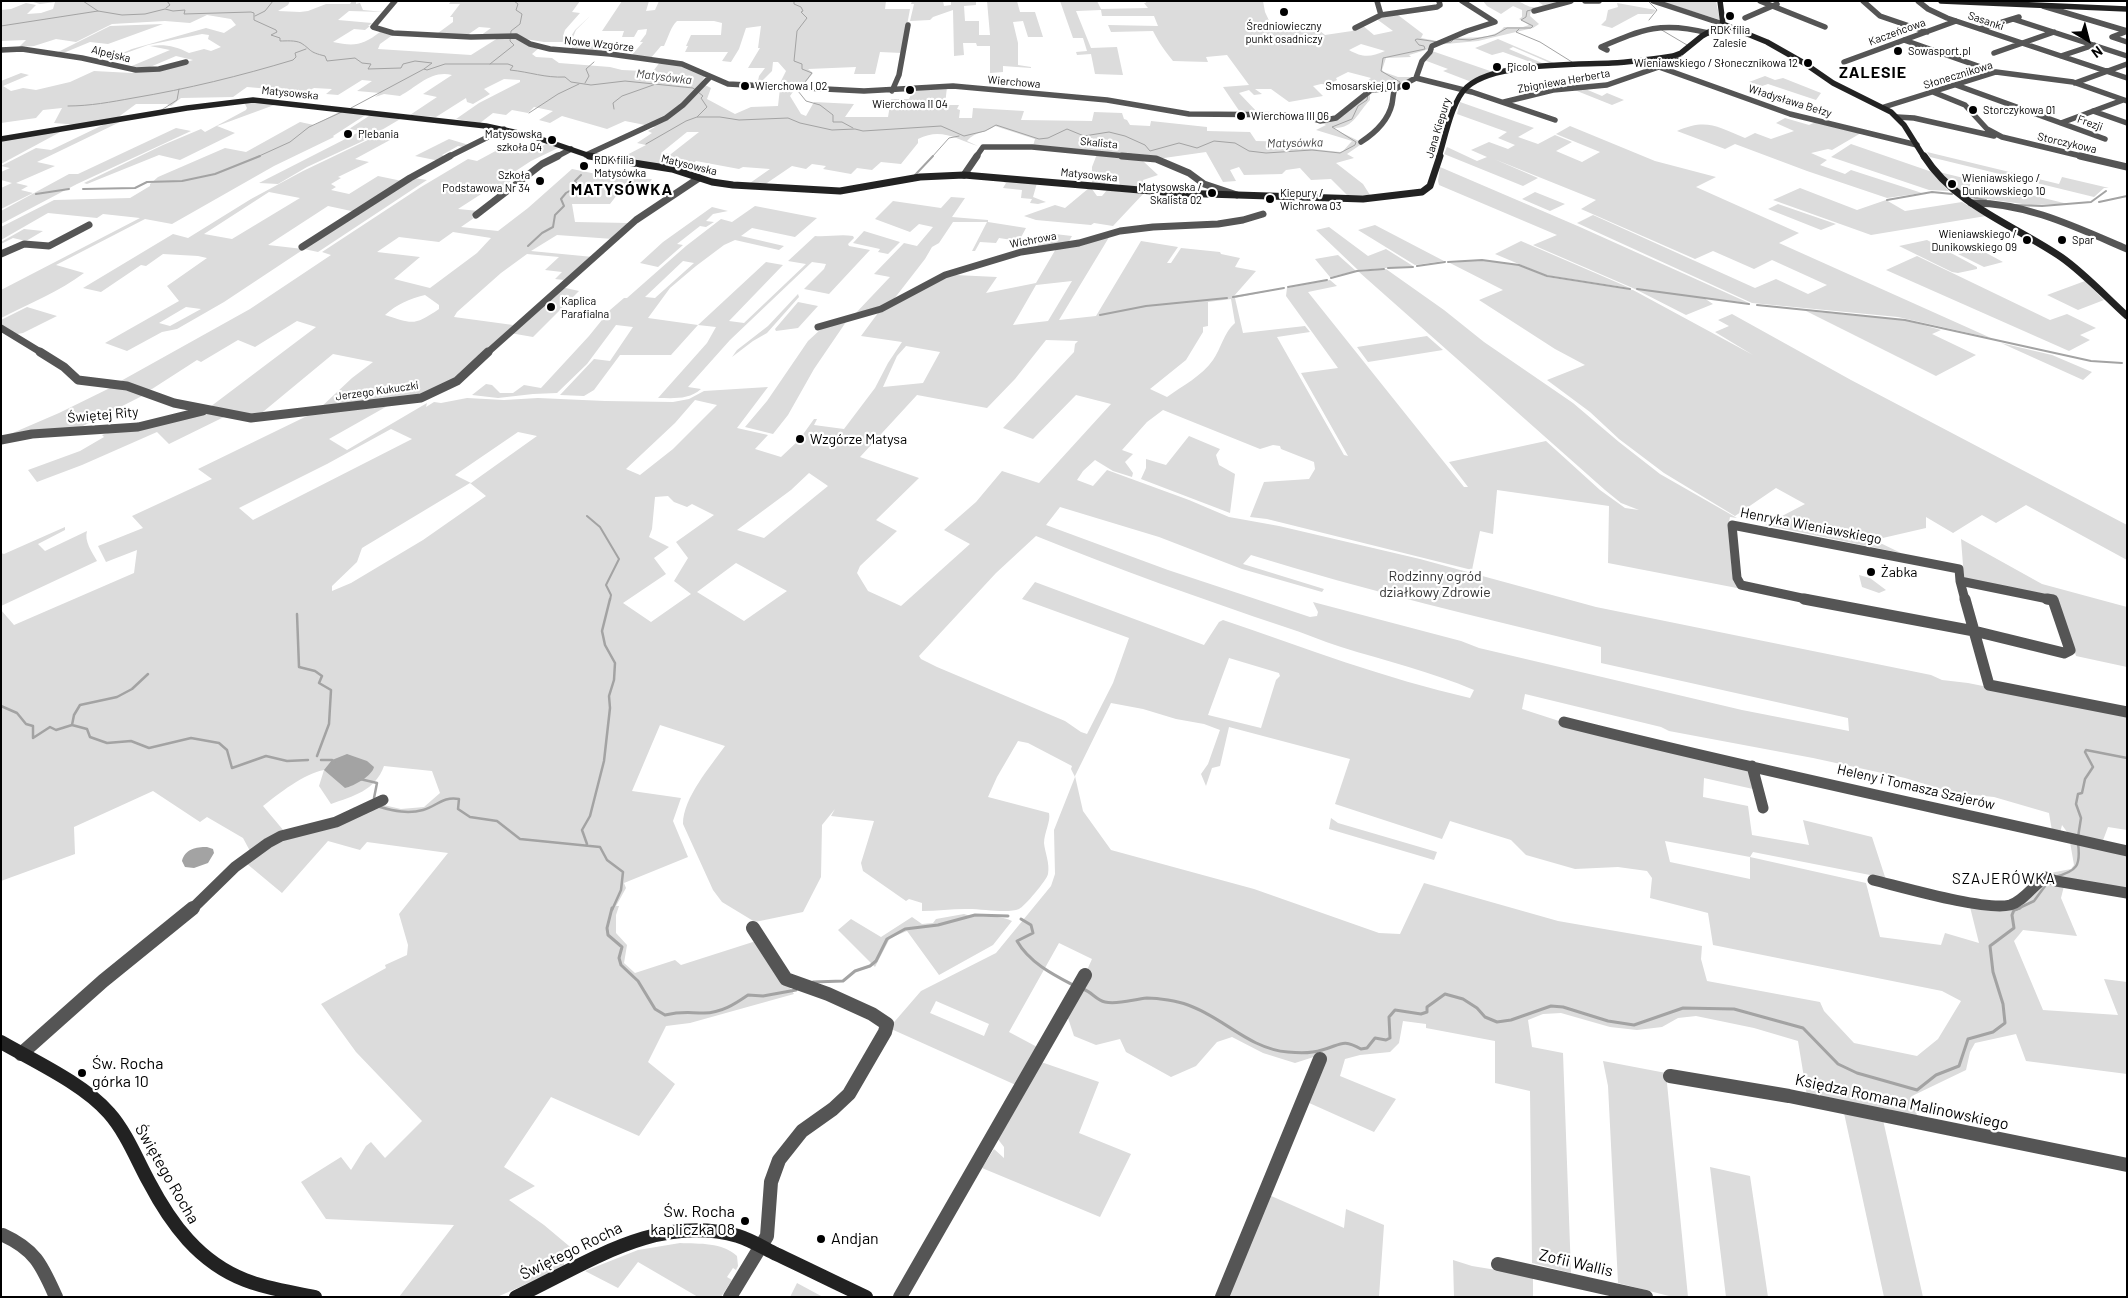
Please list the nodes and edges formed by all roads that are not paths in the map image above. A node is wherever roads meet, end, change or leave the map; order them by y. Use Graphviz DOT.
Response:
graph roads {
  1 [pos="395,1"];
  2 [pos="1377,1"];
  3 [pos="1439,1"];
  4 [pos="1462,1"];
  5 [pos="1571,1"];
  6 [pos="1585,1"];
  7 [pos="1599,1"];
  8 [pos="1653,1"];
  9 [pos="1720,1"];
  10 [pos="1760,1"];
  11 [pos="1778,1"];
  12 [pos="1863,1"];
  13 [pos="1918,1"];
  14 [pos="1941,1"];
  15 [pos="2026,1"];
  16 [pos="1773,5"];
  17 [pos="2031,5"];
  18 [pos="2043,6"];
  19 [pos="2127,9"];
  20 [pos="1534,10"];
  21 [pos="1381,15"];
  22 [pos="2022,16"];
  23 [pos="1745,18"];
  24 [pos="2013,19"];
  25 [pos="1956,21"];
  26 [pos="1722,24"];
  27 [pos="908,25"];
  28 [pos="1825,27"];
  29 [pos="1355,28"];
  30 [pos="1980,29"];
  31 [pos="1928,32"];
  32 [pos="2054,32"];
  33 [pos="2126,32"];
  34 [pos="1708,33"];
  35 [pos="1904,40"];
  36 [pos="2127,42"];
  37 [pos="2022,43"];
  38 [pos="2094,45"];
  39 [pos="1,50"];
  40 [pos="1607,50"];
  41 [pos="1994,53"];
  42 [pos="1677,56"];
  43 [pos="2060,56"];
  44 [pos="2127,56"];
  45 [pos="186,62"];
  46 [pos="1844,62"];
  47 [pos="2127,64"];
  48 [pos="1659,66"];
  49 [pos="1996,72"];
  50 [pos="2106,72"];
  51 [pos="710,77"];
  52 [pos="1416,78"];
  53 [pos="2127,78"];
  54 [pos="2075,83"];
  55 [pos="1956,85"];
  56 [pos="1395,88"];
  57 [pos="1462,89"];
  58 [pos="892,91"];
  59 [pos="1933,92"];
  60 [pos="2125,100"];
  61 [pos="1504,102"];
  62 [pos="1884,108"];
  63 [pos="2093,111"];
  64 [pos="1897,117"];
  65 [pos="1555,120"];
  66 [pos="2061,123"];
  67 [pos="2127,123"];
  68 [pos="504,129"];
  69 [pos="2002,137"];
  70 [pos="1,139"];
  71 [pos="2105,139"];
  72 [pos="1360,142"];
  73 [pos="1917,145"];
  74 [pos="571,149"];
  75 [pos="586,155"];
  76 [pos="2127,167"];
  77 [pos="964,175"];
  78 [pos="699,178"];
  79 [pos="1240,196"];
  80 [pos="1259,197"];
  81 [pos="1971,203"];
  82 [pos="1263,214"];
  83 [pos="476,215"];
  84 [pos="90,225"];
  85 [pos="302,247"];
  86 [pos="2127,249"];
  87 [pos="1,254"];
  88 [pos="2127,316"];
  89 [pos="818,327"];
  90 [pos="1,328"];
  91 [pos="207,410"];
  92 [pos="1,440"];
  93 [pos="1960,581"];
  94 [pos="1974,632"];
  95 [pos="2127,712"];
  96 [pos="1564,722"];
  97 [pos="1752,766"];
  98 [pos="383,800"];
  99 [pos="1763,808"];
  100 [pos="2127,851"];
  101 [pos="1873,880"];
  102 [pos="2127,893"];
  103 [pos="753,928"];
  104 [pos="1085,975"];
  105 [pos="1,1042"];
  106 [pos="22,1054"];
  107 [pos="1320,1059"];
  108 [pos="1670,1076"];
  109 [pos="2127,1165"];
  110 [pos="3,1236"];
  111 [pos="761,1246"];
  112 [pos="1498,1264"];
  113 [pos="56,1297"];
  114 [pos="315,1297"];
  115 [pos="516,1297"];
  116 [pos="730,1297"];
  117 [pos="866,1297"];
  118 [pos="900,1297"];
  119 [pos="1222,1297"];
  120 [pos="1646,1297"];
  1 -- 51 [label="street, Nowe Wzgórze"];
  2 -- 21 [label="street"];
  3 -- 21 [label="street"];
  4 -- 52 [label="street"];
  5 -- 20 [label="street"];
  6 -- 7 [label="street"];
  8 -- 26 [label="street"];
  9 -- 26 [label="street"];
  10 -- 16 [label="street"];
  11 -- 16 [label="street"];
  12 -- 31 [label="street"];
  13 -- 25 [label="street, Sasanki"];
  14 -- 17 [label="street"];
  15 -- 17 [label="street"];
  16 -- 23 [label="street"];
  16 -- 28 [label="street"];
  17 -- 18 [label="street"];
  18 -- 19 [label="street"];
  18 -- 33 [label="street"];
  21 -- 29 [label="street"];
  22 -- 24 [label="street"];
  24 -- 30 [label="street"];
  24 -- 32 [label="street"];
  25 -- 30 [label="street, Sasanki"];
  25 -- 31 [label="street, Kaczeńcowa"];
  26 -- 34 [label="street, Jana Kiepury"];
  26 -- 62 [label="street"];
  27 -- 58 [label="street"];
  30 -- 37 [label="street, Sasanki"];
  31 -- 35 [label="street, Kaczeńcowa"];
  32 -- 37 [label="street, Sasanki"];
  32 -- 38 [label="street"];
  33 -- 36 [label="street"];
  34 -- 40 [label="street"];
  34 -- 42 [label="street, Jana Kiepury"];
  35 -- 46 [label="street, Kaczeńcowa"];
  35 -- 49 [label="street"];
  37 -- 41 [label="street, Sasanki"];
  37 -- 43 [label="street, Sasanki"];
  38 -- 43 [label="street"];
  38 -- 44 [label="street"];
  39 -- 45 [label="street, Alpejska"];
  42 -- 48 [label="street, Zbigniewa Herberta"];
  42 -- 57 [label="street, Jana Kiepury"];
  43 -- 50 [label="street, Sasanki"];
  47 -- 50 [label="street"];
  48 -- 61 [label="street, Zbigniewa Herberta"];
  48 -- 73 [label="street, Władysława Bełzy"];
  49 -- 54 [label="street, Słonecznikowa"];
  49 -- 55 [label="street, Słonecznikowa"];
  50 -- 53 [label="street, Sasanki"];
  50 -- 54 [label="street"];
  51 -- 58 [label="street, Wierchowa"];
  51 -- 75 [label="street"];
  52 -- 56 [label="street"];
  52 -- 57 [label="street"];
  54 -- 60 [label="street, Słonecznikowa"];
  55 -- 59 [label="street, Słonecznikowa"];
  55 -- 66 [label="street, Frezji"];
  56 -- 58 [label="street, Wierchowa"];
  56 -- 72 [label="street"];
  57 -- 61 [label="street"];
  57 -- 80 [label="street, Jana Kiepury"];
  59 -- 62 [label="street, Słonecznikowa"];
  59 -- 69 [label="street, Storczykowa"];
  60 -- 63 [label="street"];
  61 -- 65 [label="street"];
  62 -- 64 [label="street"];
  63 -- 66 [label="street"];
  63 -- 67 [label="street"];
  64 -- 69 [label="street, Storczykowa"];
  64 -- 73 [label="street"];
  66 -- 71 [label="street, Frezji"];
  68 -- 70 [label="street, Matysowska"];
  68 -- 74 [label="street, Matysowska"];
  68 -- 85 [label="street"];
  69 -- 76 [label="street, Storczykowa"];
  73 -- 81 [label="street"];
  74 -- 75 [label="street, Matysowska"];
  74 -- 83 [label="street"];
  75 -- 78 [label="street, Matysowska"];
  77 -- 78 [label="street, Matysowska"];
  77 -- 79 [label="street, Matysowska"];
  77 -- 79 [label="street, Skalista"];
  78 -- 91 [label="street, Jerzego Kukuczki"];
  79 -- 80 [label="street, Matysowska"];
  81 -- 86 [label="street"];
  81 -- 88 [label="street"];
  82 -- 89 [label="street, Wichrowa"];
  84 -- 87 [label="street"];
  90 -- 91 [label="street, Jerzego Kukuczki"];
  91 -- 92 [label="street, Świętej Rity"];
  93 -- 94 [label="street, Henryka Wieniawskiego"];
  93 -- 94 [label="street, Henryka Wieniawskiego"];
  93 -- 94 [label="street, Henryka Wieniawskiego"];
  94 -- 95 [label="street, Henryka Wieniawskiego"];
  96 -- 97 [label="street, Heleny i Tomasza Szajerów"];
  97 -- 99 [label="street"];
  97 -- 100 [label="street, Heleny i Tomasza Szajerów"];
  98 -- 106 [label="street"];
  101 -- 102 [label="street"];
  103 -- 111 [label="street"];
  104 -- 118 [label="street"];
  105 -- 106 [label="street, Świętego Rocha"];
  106 -- 114 [label="street, Świętego Rocha"];
  107 -- 119 [label="street"];
  108 -- 109 [label="street, Księdza Romana Malinowskiego"];
  110 -- 113 [label="street"];
  111 -- 115 [label="street, Świętego Rocha"];
  111 -- 116 [label="street"];
  111 -- 117 [label="street, Świętego Rocha"];
  112 -- 120 [label="street, Zofii Wallis"];
}
